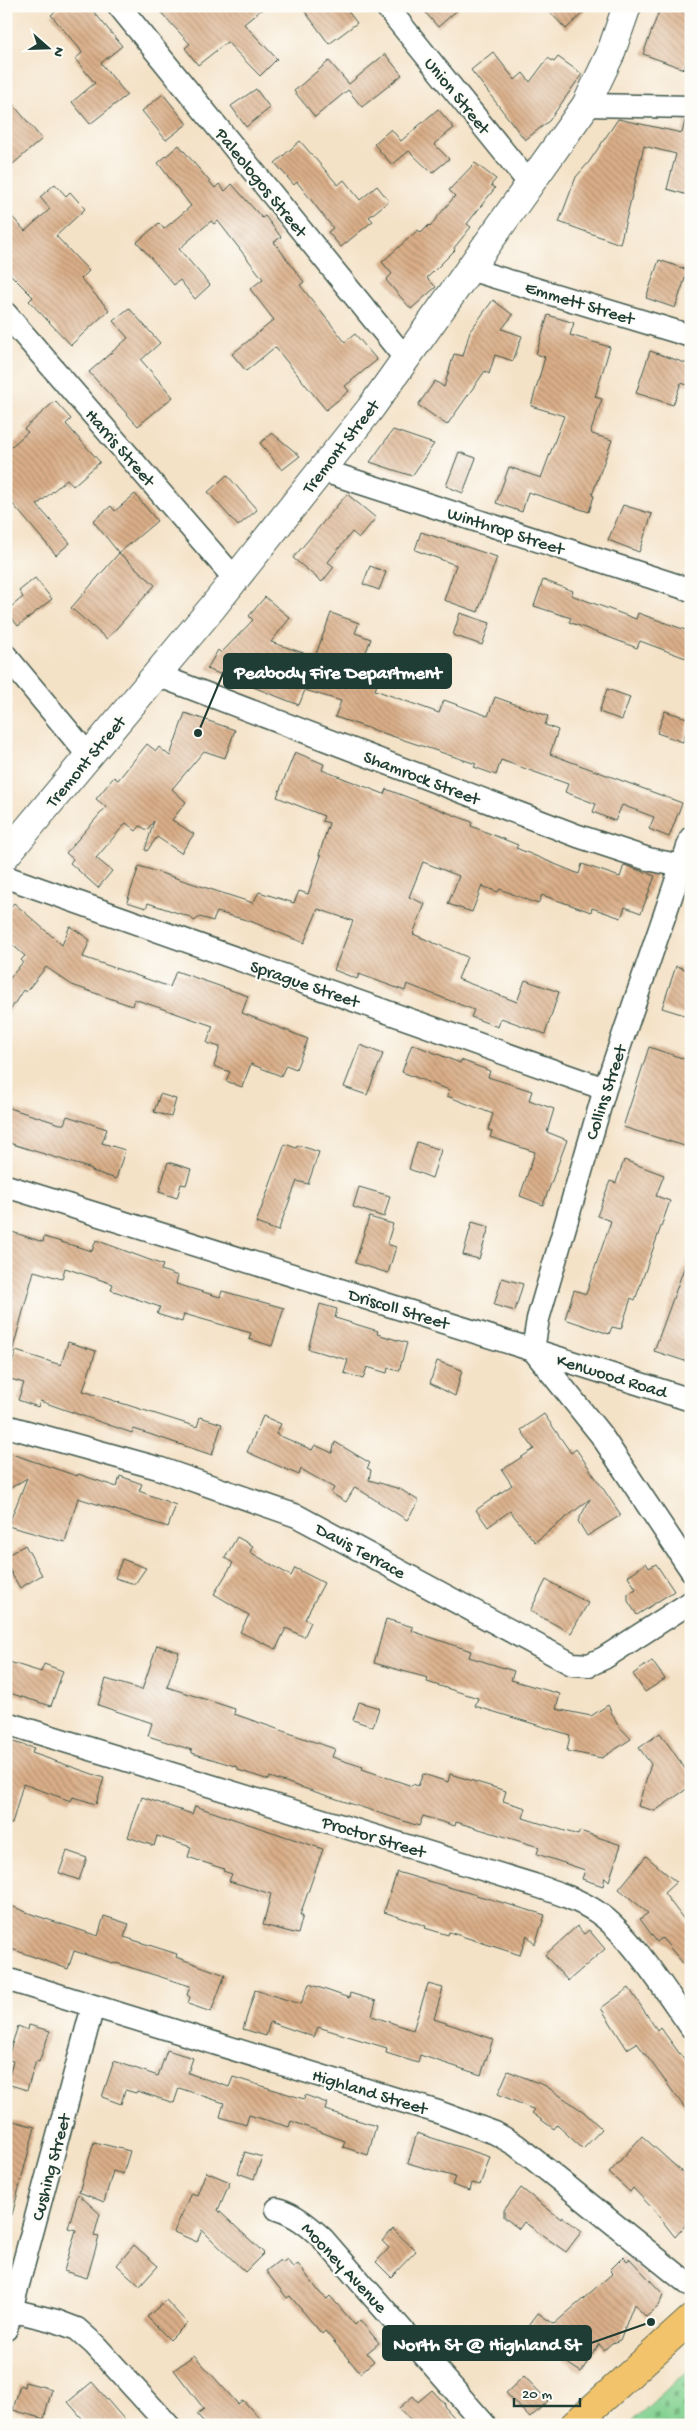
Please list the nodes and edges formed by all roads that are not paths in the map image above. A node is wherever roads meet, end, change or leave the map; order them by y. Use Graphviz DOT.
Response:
graph roads {
  1 [pos="119,6"];
  2 [pos="386,6"];
  3 [pos="627,6"];
  4 [pos="586,105"];
  5 [pos="691,108"];
  6 [pos="529,183"];
  7 [pos="469,269"];
  8 [pos="6,314"];
  9 [pos="691,336"];
  10 [pos="406,358"];
  11 [pos="322,470"];
  12 [pos="235,579"];
  13 [pos="691,590"];
  14 [pos="6,656"];
  15 [pos="157,675"];
  16 [pos="89,756"];
  17 [pos="691,838"];
  18 [pos="6,855"];
  19 [pos="686,867"];
  20 [pos="6,877"];
  21 [pos="605,1089"];
  22 [pos="6,1186"];
  23 [pos="533,1350"];
  24 [pos="691,1400"];
  25 [pos="6,1426"];
  26 [pos="691,1570"];
  27 [pos="691,1602"];
  28 [pos="6,1722"];
  29 [pos="6,1979"];
  30 [pos="93,2006"];
  31 [pos="691,2027"];
  32 [pos="277,2209"];
  33 [pos="691,2286"];
  34 [pos="9,2319"];
  35 [pos="691,2319"];
  36 [pos="168,2425"];
  37 [pos="485,2425"];
  38 [pos="574,2425"];
  1 -- 10 [label="street, Paleologos Street"];
  2 -- 6 [label="street, Union Street"];
  3 -- 4 [label="street, Tremont Street"];
  4 -- 5 [label="street"];
  4 -- 6 [label="street, Tremont Street"];
  6 -- 7 [label="street, Tremont Street"];
  7 -- 9 [label="street, Emmett Street"];
  7 -- 10 [label="street, Tremont Street"];
  8 -- 12 [label="street, Harris Street"];
  10 -- 11 [label="street, Tremont Street"];
  11 -- 12 [label="street, Tremont Street"];
  11 -- 13 [label="street, Winthrop Street"];
  12 -- 15 [label="street, Tremont Street"];
  14 -- 16 [label="street"];
  15 -- 16 [label="street, Tremont Street"];
  15 -- 19 [label="street, Shamrock Street"];
  16 -- 18 [label="street, Tremont Street"];
  17 -- 19 [label="street, Collins Street"];
  19 -- 21 [label="street, Collins Street"];
  20 -- 21 [label="street, Sprague Street"];
  21 -- 23 [label="street, Collins Street"];
  22 -- 23 [label="street, Driscoll Street"];
  23 -- 24 [label="street, Kenwood Road"];
  23 -- 26 [label="street"];
  25 -- 27 [label="street, Davis Terrace"];
  28 -- 31 [label="street, Proctor Street"];
  29 -- 30 [label="street, Highland Street"];
  30 -- 33 [label="street, Highland Street"];
  30 -- 34 [label="street, Cushing Street"];
  32 -- 37 [label="street, Mooney Avenue"];
  34 -- 36 [label="street"];
  35 -- 38 [label="highway"];
}
